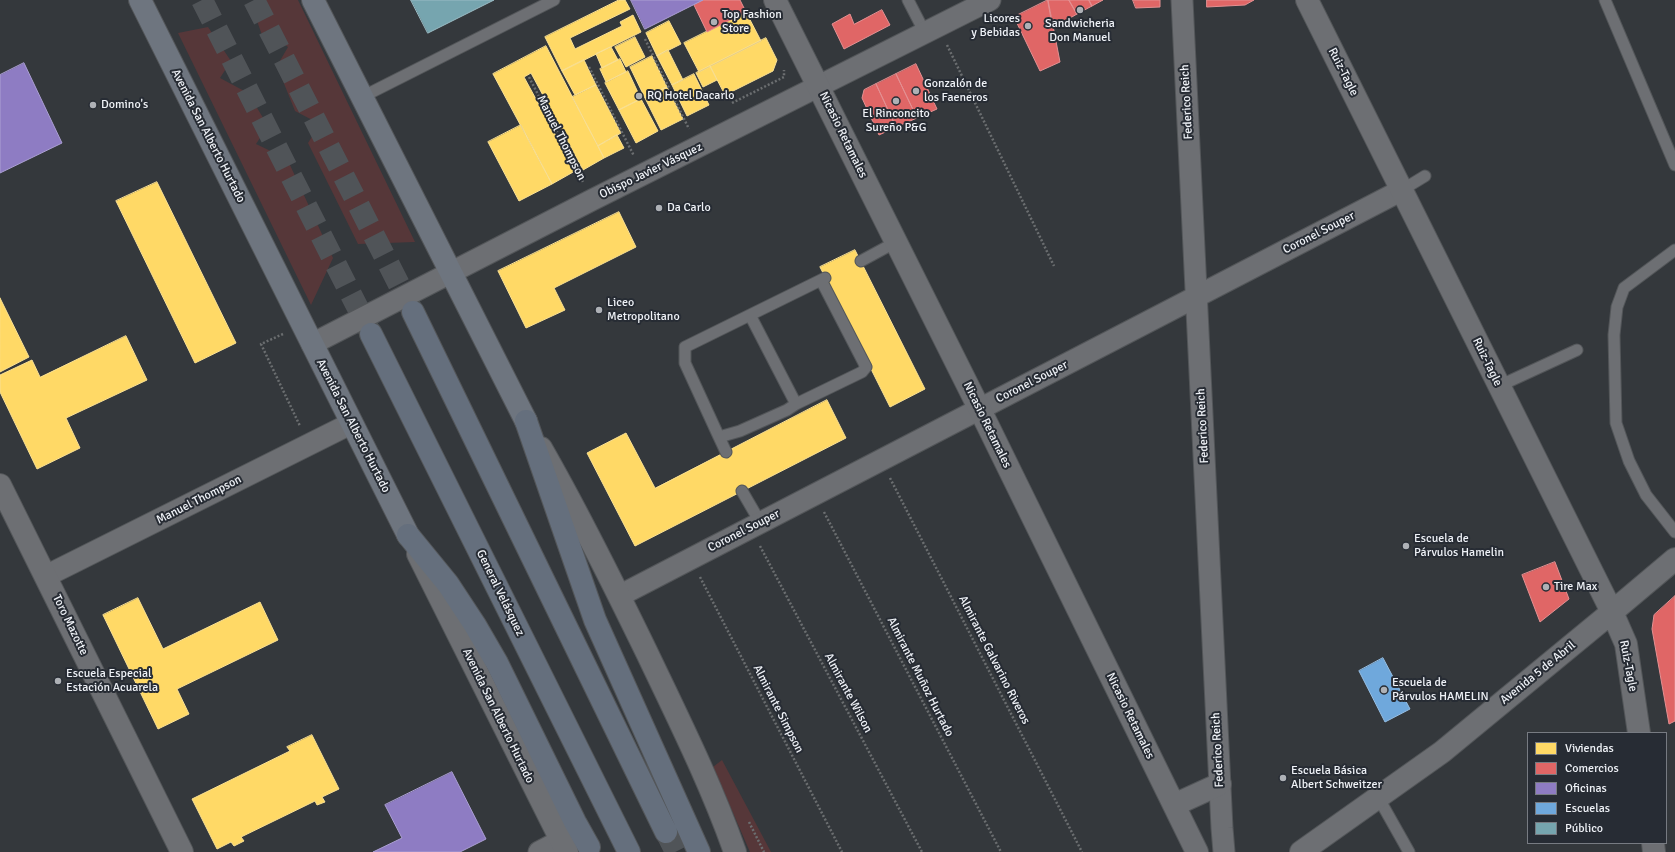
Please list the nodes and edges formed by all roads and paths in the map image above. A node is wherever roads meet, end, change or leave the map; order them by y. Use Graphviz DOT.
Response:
graph roads {
  1 [pos="140,0"];
  2 [pos="313,0"];
  3 [pos="554,0"];
  4 [pos="775,0"];
  5 [pos="908,0"];
  6 [pos="990,0"];
  7 [pos="1182,0"];
  8 [pos="1307,0"];
  9 [pos="1605,0"];
  10 [pos="925,33"];
  11 [pos="645,39"];
  12 [pos="952,54"];
  13 [pos="589,67"];
  14 [pos="529,77"];
  15 [pos="818,87"];
  16 [pos="362,97"];
  17 [pos="698,147"];
  18 [pos="1675,165"];
  19 [pos="643,174"];
  20 [pos="1425,176"];
  21 [pos="1402,190"];
  22 [pos="592,200"];
  23 [pos="896,242"];
  24 [pos="1675,250"];
  25 [pos="861,261"];
  26 [pos="1054,266"];
  27 [pos="451,273"];
  28 [pos="1196,297"];
  29 [pos="413,312"];
  30 [pos="750,315"];
  31 [pos="308,334"];
  32 [pos="371,334"];
  33 [pos="1577,350"];
  34 [pos="1499,386"];
  35 [pos="796,404"];
  36 [pos="980,409"];
  37 [pos="526,421"];
  38 [pos="352,423"];
  39 [pos="719,437"];
  40 [pos="308,445"];
  41 [pos="726,452"];
  42 [pos="889,476"];
  43 [pos="0,485"];
  44 [pos="742,491"];
  45 [pos="823,510"];
  46 [pos="760,522"];
  47 [pos="1675,532"];
  48 [pos="408,535"];
  49 [pos="759,543"];
  50 [pos="1675,559"];
  51 [pos="699,574"];
  52 [pos="46,576"];
  53 [pos="619,596"];
  54 [pos="1612,612"];
  55 [pos="1639,732"];
  56 [pos="1220,784"];
  57 [pos="1378,797"];
  58 [pos="1174,805"];
  59 [pos="666,832"];
  60 [pos="564,846"];
  61 [pos="589,847"];
  62 [pos="182,852"];
  63 [pos="539,852"];
  64 [pos="628,852"];
  65 [pos="698,852"];
  66 [pos="735,852"];
  67 [pos="842,852"];
  68 [pos="922,852"];
  69 [pos="1001,852"];
  70 [pos="1082,852"];
  71 [pos="1197,852"];
  72 [pos="1224,852"];
  73 [pos="1301,852"];
  74 [pos="1409,852"];
  1 -- 31 [label="main road, Avenida San Alberto Hurtado"];
  2 -- 16 [label="main road"];
  3 -- 16 [label="lane"];
  4 -- 15 [label="street, Nicasio Retamales"];
  5 -- 10 [label="lane"];
  6 -- 10 [label="street, Obispo Javier Vásquez"];
  7 -- 28 [label="street, Federico Reich"];
  8 -- 21 [label="street, Ruiz-Tagle"];
  9 -- 18 [label="lane"];
  10 -- 15 [label="street, Obispo Javier Vásquez"];
  11 -- 17 [label="path"];
  12 -- 26 [label="path"];
  13 -- 19 [label="path"];
  14 -- 22 [label="path, Manuel Thompson"];
  15 -- 17 [label="street, Obispo Javier Vásquez"];
  15 -- 23 [label="street, Nicasio Retamales"];
  16 -- 27 [label="main road"];
  17 -- 19 [label="street, Obispo Javier Vásquez"];
  19 -- 22 [label="street, Obispo Javier Vásquez"];
  20 -- 21 [label="lane"];
  21 -- 28 [label="street, Coronel Souper"];
  21 -- 34 [label="street, Ruiz-Tagle"];
  22 -- 27 [label="street, Obispo Javier Vásquez"];
  23 -- 25 [label="lane"];
  23 -- 36 [label="street, Nicasio Retamales"];
  24 -- 47 [label="lane"];
  27 -- 31 [label="street, Obispo Javier Vásquez"];
  27 -- 37 [label="main road"];
  28 -- 36 [label="street, Coronel Souper"];
  28 -- 56 [label="street, Federico Reich"];
  29 -- 59 [label="highway"];
  30 -- 35 [label="lane"];
  30 -- 35 [label="lane"];
  30 -- 39 [label="lane"];
  31 -- 38 [label="main road, Avenida San Alberto Hurtado"];
  31 -- 40 [label="path"];
  32 -- 64 [label="highway, General Velásquez"];
  33 -- 34 [label="lane"];
  34 -- 54 [label="street, Ruiz-Tagle"];
  35 -- 39 [label="lane"];
  36 -- 46 [label="street, Coronel Souper"];
  36 -- 58 [label="street, Nicasio Retamales"];
  37 -- 53 [label="street"];
  37 -- 65 [label="highway"];
  38 -- 40 [label="street, Manuel Thompson"];
  38 -- 48 [label="main road, Avenida San Alberto Hurtado"];
  39 -- 41 [label="lane"];
  40 -- 52 [label="street, Manuel Thompson"];
  42 -- 70 [label="path, Almirante Galvarino Riveros"];
  43 -- 52 [label="street, Toro Mazotte"];
  44 -- 46 [label="lane"];
  45 -- 69 [label="path, Almirante Muñoz Hurtado"];
  46 -- 53 [label="street, Coronel Souper"];
  48 -- 60 [label="street, Avenida San Alberto Hurtado"];
  48 -- 61 [label="highway"];
  49 -- 68 [label="path, Almirante Wilson"];
  50 -- 54 [label="street, Avenida 5 de Abril"];
  51 -- 67 [label="path, Almirante Simpson"];
  52 -- 62 [label="street, Toro Mazotte"];
  53 -- 66 [label="street"];
  54 -- 55 [label="street, Ruiz-Tagle"];
  54 -- 57 [label="street, Avenida 5 de Abril"];
  56 -- 58 [label="street"];
  56 -- 72 [label="street, Federico Reich"];
  57 -- 73 [label="street, Avenida 5 de Abril"];
  57 -- 74 [label="lane"];
  58 -- 71 [label="street, Nicasio Retamales"];
  60 -- 63 [label="street"];
}
